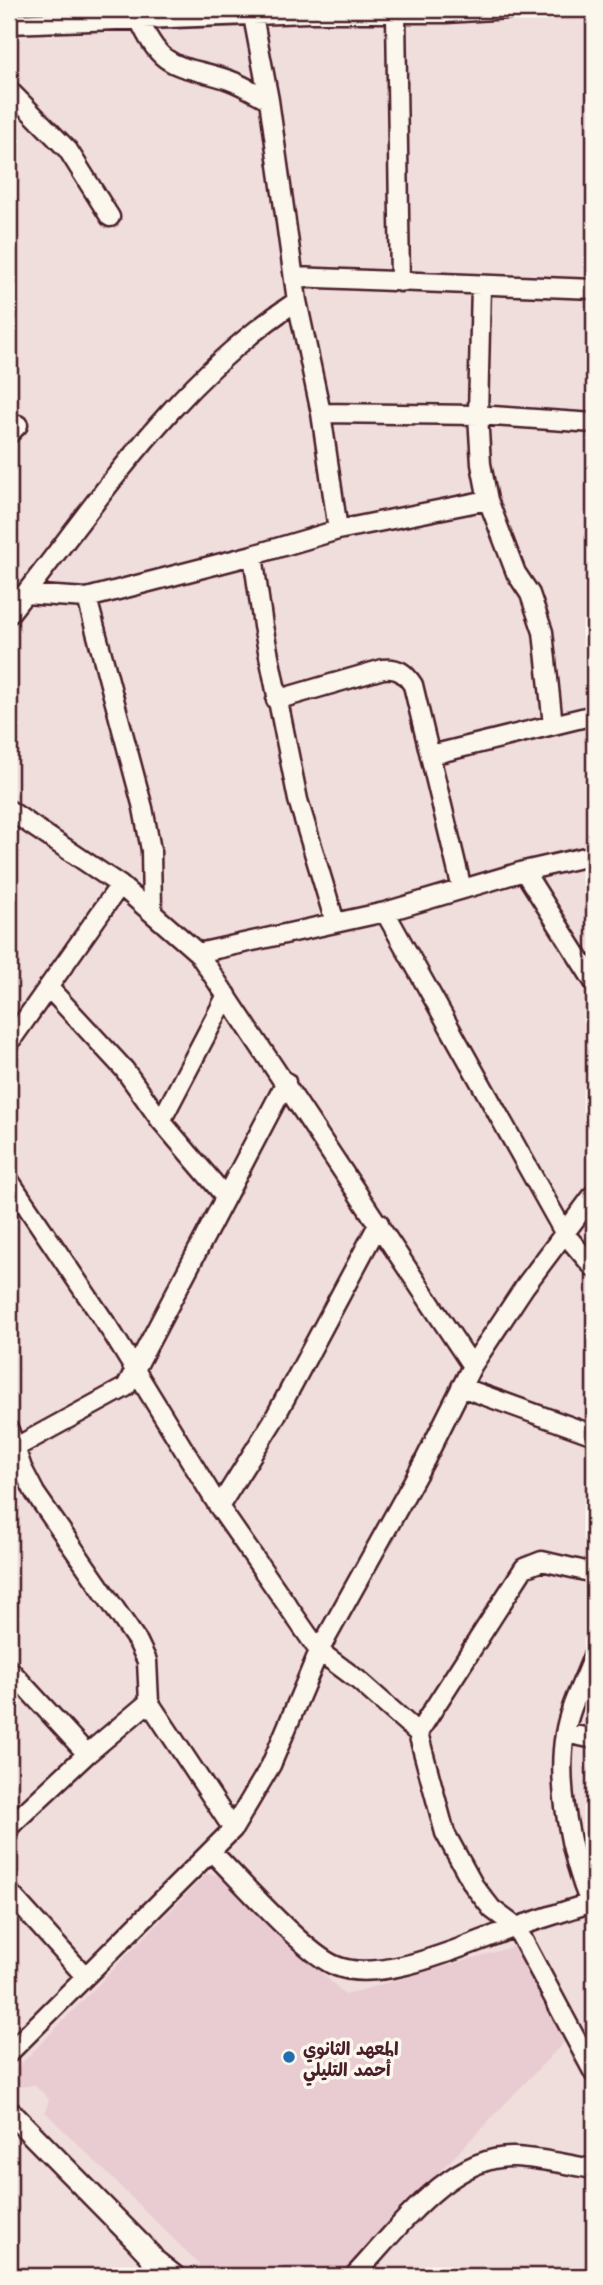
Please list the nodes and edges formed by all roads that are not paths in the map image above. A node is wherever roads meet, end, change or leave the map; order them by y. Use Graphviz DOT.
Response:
graph roads {
  1 [pos="509,9"];
  2 [pos="396,14"];
  3 [pos="253,16"];
  4 [pos="139,19"];
  5 [pos="9,24"];
  6 [pos="9,90"];
  7 [pos="269,100"];
  8 [pos="110,217"];
  9 [pos="294,277"];
  10 [pos="400,282"];
  11 [pos="481,285"];
  12 [pos="594,289"];
  13 [pos="297,301"];
  14 [pos="321,413"];
  15 [pos="478,415"];
  16 [pos="594,423"];
  17 [pos="488,500"];
  18 [pos="338,530"];
  19 [pos="253,555"];
  20 [pos="24,594"];
  21 [pos="87,598"];
  22 [pos="9,614"];
  23 [pos="276,700"];
  24 [pos="594,715"];
  25 [pos="553,725"];
  26 [pos="431,755"];
  27 [pos="9,812"];
  28 [pos="594,855"];
  29 [pos="524,871"];
  30 [pos="120,885"];
  31 [pos="462,889"];
  32 [pos="152,911"];
  33 [pos="385,912"];
  34 [pos="335,922"];
  35 [pos="198,953"];
  36 [pos="594,982"];
  37 [pos="48,987"];
  38 [pos="227,995"];
  39 [pos="9,1043"];
  40 [pos="286,1082"];
  41 [pos="161,1121"];
  42 [pos="9,1181"];
  43 [pos="594,1194"];
  44 [pos="225,1195"];
  45 [pos="379,1223"];
  46 [pos="565,1234"];
  47 [pos="594,1268"];
  48 [pos="472,1366"];
  49 [pos="135,1370"];
  50 [pos="461,1387"];
  51 [pos="9,1430"];
  52 [pos="594,1435"];
  53 [pos="12,1450"];
  54 [pos="219,1507"];
  55 [pos="594,1573"];
  56 [pos="319,1651"];
  57 [pos="594,1653"];
  58 [pos="9,1669"];
  59 [pos="149,1702"];
  60 [pos="418,1733"];
  61 [pos="565,1733"];
  62 [pos="594,1739"];
  63 [pos="87,1754"];
  64 [pos="9,1827"];
  65 [pos="233,1829"];
  66 [pos="211,1851"];
  67 [pos="9,1892"];
  68 [pos="593,1905"];
  69 [pos="516,1927"];
  70 [pos="85,1975"];
  71 [pos="9,2053"];
  72 [pos="594,2073"];
  73 [pos="9,2110"];
  74 [pos="594,2169"];
  75 [pos="154,2266"];
  76 [pos="176,2276"];
  77 [pos="354,2276"];
  1 -- 2 [label="street"];
  2 -- 3 [label="street"];
  2 -- 10 [label="street"];
  3 -- 4 [label="street"];
  3 -- 7 [label="street"];
  4 -- 5 [label="street"];
  4 -- 7 [label="street"];
  6 -- 8 [label="street"];
  7 -- 9 [label="street"];
  9 -- 10 [label="street"];
  9 -- 13 [label="street"];
  10 -- 11 [label="street"];
  11 -- 12 [label="street"];
  11 -- 15 [label="street"];
  13 -- 14 [label="street"];
  13 -- 20 [label="street"];
  14 -- 15 [label="street"];
  14 -- 18 [label="street"];
  15 -- 16 [label="street"];
  15 -- 17 [label="street"];
  17 -- 18 [label="street"];
  17 -- 25 [label="street"];
  18 -- 19 [label="street"];
  19 -- 21 [label="street"];
  19 -- 23 [label="street"];
  20 -- 21 [label="street"];
  20 -- 22 [label="street"];
  21 -- 32 [label="street"];
  23 -- 26 [label="street"];
  23 -- 34 [label="street"];
  24 -- 25 [label="street"];
  25 -- 26 [label="street"];
  26 -- 31 [label="street"];
  27 -- 30 [label="street"];
  28 -- 29 [label="street"];
  29 -- 31 [label="street"];
  29 -- 36 [label="street"];
  30 -- 32 [label="street"];
  30 -- 37 [label="street"];
  31 -- 33 [label="street"];
  32 -- 35 [label="street"];
  33 -- 34 [label="street"];
  33 -- 46 [label="street"];
  34 -- 35 [label="street"];
  35 -- 38 [label="street"];
  37 -- 39 [label="street"];
  37 -- 41 [label="street"];
  38 -- 40 [label="street"];
  38 -- 41 [label="street"];
  40 -- 44 [label="street"];
  40 -- 45 [label="street"];
  41 -- 44 [label="street"];
  42 -- 49 [label="street"];
  43 -- 46 [label="street"];
  44 -- 49 [label="street"];
  45 -- 48 [label="street"];
  45 -- 54 [label="street"];
  46 -- 47 [label="street"];
  46 -- 48 [label="street"];
  48 -- 50 [label="street"];
  49 -- 53 [label="street"];
  49 -- 54 [label="street"];
  50 -- 52 [label="street"];
  50 -- 56 [label="street"];
  51 -- 53 [label="street"];
  53 -- 59 [label="street"];
  54 -- 56 [label="street"];
  55 -- 60 [label="street"];
  56 -- 60 [label="street"];
  56 -- 65 [label="street"];
  57 -- 61 [label="street"];
  58 -- 63 [label="street"];
  59 -- 63 [label="street"];
  59 -- 65 [label="street"];
  60 -- 69 [label="street"];
  61 -- 62 [label="street"];
  61 -- 68 [label="street"];
  63 -- 64 [label="street"];
  65 -- 66 [label="street"];
  66 -- 69 [label="street"];
  66 -- 70 [label="street"];
  67 -- 70 [label="street"];
  68 -- 69 [label="street"];
  69 -- 72 [label="street"];
  70 -- 71 [label="street"];
  73 -- 75 [label="street"];
  74 -- 77 [label="street"];
  75 -- 76 [label="street"];
}
